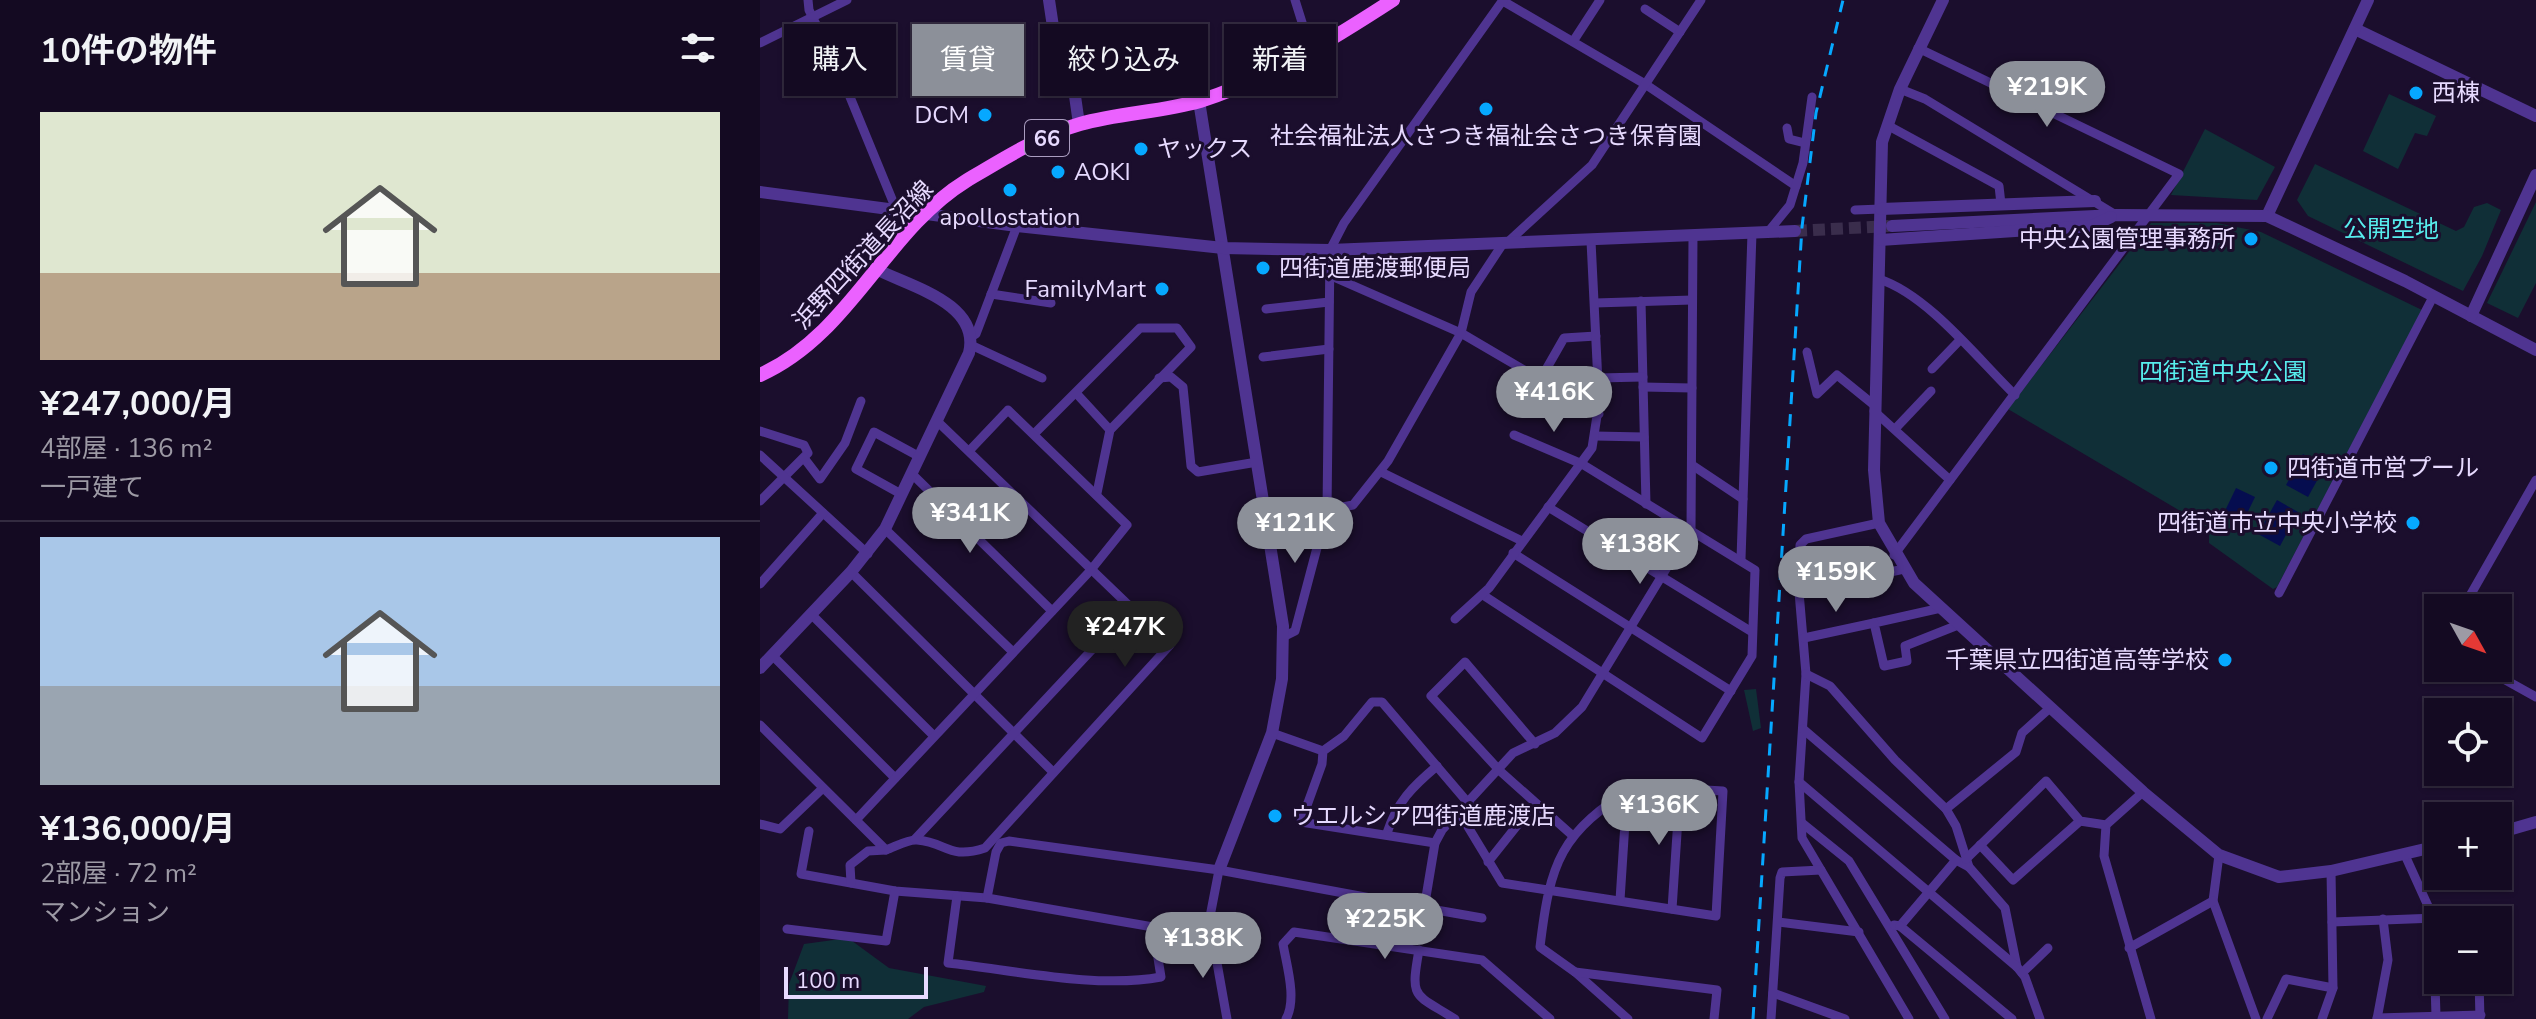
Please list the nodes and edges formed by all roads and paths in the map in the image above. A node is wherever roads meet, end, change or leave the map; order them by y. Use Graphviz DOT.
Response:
graph roads {
  1 [pos="808,0"];
  2 [pos="1049,0"];
  3 [pos="1295,0"];
  4 [pos="1393,0"];
  5 [pos="1503,0"];
  6 [pos="1600,0"];
  7 [pos="1701,0"];
  8 [pos="1943,0"];
  9 [pos="2368,0"];
  10 [pos="841,1"];
  11 [pos="1650,9"];
  12 [pos="812,16"];
  13 [pos="1303,24"];
  14 [pos="2355,29"];
  15 [pos="1680,32"];
  16 [pos="1336,35"];
  17 [pos="1574,40"];
  18 [pos="760,43"];
  19 [pos="1918,48"];
  20 [pos="1645,84"];
  21 [pos="1900,89"];
  22 [pos="1224,90"];
  23 [pos="1812,97"];
  24 [pos="1199,101"];
  25 [pos="2536,116"];
  26 [pos="1079,124"];
  27 [pos="1887,125"];
  28 [pos="1787,128"];
  29 [pos="1805,143"];
  30 [pos="2536,175"];
  31 [pos="1796,186"];
  32 [pos="760,192"];
  33 [pos="2095,201"];
  34 [pos="2001,204"];
  35 [pos="896,209"];
  36 [pos="1881,209"];
  37 [pos="1855,210"];
  38 [pos="927,213"];
  39 [pos="2116,215"];
  40 [pos="2147,216"];
  41 [pos="2267,216"];
  42 [pos="1017,226"];
  43 [pos="1892,226"];
  44 [pos="1795,231"];
  45 [pos="1768,232"];
  46 [pos="1752,233"];
  47 [pos="1693,236"];
  48 [pos="1880,240"];
  49 [pos="1507,241"];
  50 [pos="1591,241"];
  51 [pos="1223,248"];
  52 [pos="1330,250"];
  53 [pos="878,270"];
  54 [pos="1329,275"];
  55 [pos="1879,279"];
  56 [pos="991,294"];
  57 [pos="2433,297"];
  58 [pos="1692,300"];
  59 [pos="1641,301"];
  60 [pos="1329,302"];
  61 [pos="1051,303"];
  62 [pos="1595,303"];
  63 [pos="1266,309"];
  64 [pos="2471,316"];
  65 [pos="1461,333"];
  66 [pos="1596,336"];
  67 [pos="971,341"];
  68 [pos="1959,341"];
  69 [pos="1329,349"];
  70 [pos="2536,350"];
  71 [pos="1807,352"];
  72 [pos="1263,357"];
  73 [pos="1932,369"];
  74 [pos="760,375"];
  75 [pos="1042,378"];
  76 [pos="1159,378"];
  77 [pos="1598,378"];
  78 [pos="1540,380"];
  79 [pos="1643,382"];
  80 [pos="1692,388"];
  81 [pos="1931,391"];
  82 [pos="1076,393"];
  83 [pos="2015,395"];
  84 [pos="861,401"];
  85 [pos="1874,408"];
  86 [pos="1599,414"];
  87 [pos="937,421"];
  88 [pos="1895,429"];
  89 [pos="1110,430"];
  90 [pos="760,431"];
  91 [pos="1035,433"];
  92 [pos="1514,435"];
  93 [pos="1595,436"];
  94 [pos="1644,437"];
  95 [pos="970,450"];
  96 [pos="760,455"];
  97 [pos="920,457"];
  98 [pos="804,458"];
  99 [pos="1257,462"];
  100 [pos="1582,464"];
  101 [pos="1692,465"];
  102 [pos="1381,472"];
  103 [pos="912,474"];
  104 [pos="784,476"];
  105 [pos="1950,480"];
  106 [pos="2536,480"];
  107 [pos="1097,493"];
  108 [pos="901,494"];
  109 [pos="1743,499"];
  110 [pos="760,501"];
  111 [pos="1646,504"];
  112 [pos="1548,507"];
  113 [pos="1327,510"];
  114 [pos="823,513"];
  115 [pos="1879,523"];
  116 [pos="1691,528"];
  117 [pos="885,529"];
  118 [pos="1522,541"];
  119 [pos="1513,553"];
  120 [pos="868,554"];
  121 [pos="1894,555"];
  122 [pos="1741,559"];
  123 [pos="1904,569"];
  124 [pos="1090,571"];
  125 [pos="851,572"];
  126 [pos="1661,579"];
  127 [pos="760,584"];
  128 [pos="1799,592"];
  129 [pos="2279,593"];
  130 [pos="2471,594"];
  131 [pos="1483,595"];
  132 [pos="1131,608"];
  133 [pos="1941,608"];
  134 [pos="1052,611"];
  135 [pos="811,614"];
  136 [pos="1455,619"];
  137 [pos="1874,623"];
  138 [pos="1958,625"];
  139 [pos="1631,628"];
  140 [pos="1752,632"];
  141 [pos="1283,637"];
  142 [pos="1804,638"];
  143 [pos="1013,652"];
  144 [pos="772,655"];
  145 [pos="760,668"];
  146 [pos="1806,674"];
  147 [pos="1602,675"];
  148 [pos="2509,682"];
  149 [pos="1731,691"];
  150 [pos="973,695"];
  151 [pos="2536,697"];
  152 [pos="2050,708"];
  153 [pos="760,725"];
  154 [pos="1803,729"];
  155 [pos="1272,733"];
  156 [pos="1014,734"];
  157 [pos="934,736"];
  158 [pos="1535,744"];
  159 [pos="1323,751"];
  160 [pos="1437,766"];
  161 [pos="1500,771"];
  162 [pos="1053,772"];
  163 [pos="895,778"];
  164 [pos="1799,782"];
  165 [pos="823,788"];
  166 [pos="1680,788"];
  167 [pos="1627,792"];
  168 [pos="2143,792"];
  169 [pos="1535,803"];
  170 [pos="1469,804"];
  171 [pos="1946,809"];
  172 [pos="1459,812"];
  173 [pos="856,820"];
  174 [pos="2080,821"];
  175 [pos="2536,822"];
  176 [pos="1802,823"];
  177 [pos="760,824"];
  178 [pos="2106,825"];
  179 [pos="2512,829"];
  180 [pos="809,831"];
  181 [pos="1387,833"];
  182 [pos="1573,836"];
  183 [pos="915,839"];
  184 [pos="1435,843"];
  185 [pos="1980,845"];
  186 [pos="2424,849"];
  187 [pos="886,850"];
  188 [pos="2404,853"];
  189 [pos="2219,855"];
  190 [pos="1488,862"];
  191 [pos="1964,862"];
  192 [pos="1219,870"];
  193 [pos="1821,870"];
  194 [pos="2331,871"];
  195 [pos="851,883"];
  196 [pos="1547,889"];
  197 [pos="895,891"];
  198 [pos="1928,894"];
  199 [pos="957,896"];
  200 [pos="987,898"];
  201 [pos="1359,898"];
  202 [pos="1620,900"];
  203 [pos="2213,901"];
  204 [pos="2430,906"];
  205 [pos="1419,907"];
  206 [pos="1672,909"];
  207 [pos="1482,918"];
  208 [pos="2424,918"];
  209 [pos="2383,919"];
  210 [pos="1778,922"];
  211 [pos="2332,922"];
  212 [pos="1887,925"];
  213 [pos="1900,926"];
  214 [pos="1153,927"];
  215 [pos="787,929"];
  216 [pos="1207,932"];
  217 [pos="1859,932"];
  218 [pos="1355,940"];
  219 [pos="2048,948"];
  220 [pos="2129,948"];
  221 [pos="1419,950"];
  222 [pos="2019,970"];
  223 [pos="1575,972"];
  224 [pos="2333,988"];
  225 [pos="1773,993"];
  226 [pos="2436,994"];
  227 [pos="2479,994"];
  228 [pos="2436,1016"];
  229 [pos="2480,1017"];
  230 [pos="1227,1019"];
  231 [pos="1286,1019"];
  232 [pos="1455,1019"];
  233 [pos="1550,1019"];
  234 [pos="1628,1019"];
  235 [pos="1714,1019"];
  236 [pos="1771,1019"];
  237 [pos="1845,1019"];
  238 [pos="1909,1019"];
  239 [pos="1945,1019"];
  240 [pos="2012,1019"];
  241 [pos="2040,1019"];
  242 [pos="2151,1019"];
  243 [pos="2256,1019"];
  244 [pos="2267,1019"];
  245 [pos="2322,1019"];
  246 [pos="2377,1019"];
  1 -- 12 [label="street"];
  2 -- 26 [label="street"];
  3 -- 13 [label="street"];
  4 -- 16 [label="main road, 浜野四街道長沼線 / 66"];
  5 -- 17 [label="street"];
  5 -- 52 [label="street"];
  6 -- 17 [label="street"];
  7 -- 15 [label="street"];
  8 -- 19 [label="street"];
  9 -- 14 [label="street"];
  10 -- 12 [label="street"];
  11 -- 15 [label="street"];
  12 -- 18 [label="street"];
  12 -- 35 [label="street"];
  14 -- 25 [label="street"];
  14 -- 41 [label="street"];
  15 -- 20 [label="street"];
  17 -- 20 [label="street"];
  19 -- 21 [label="street"];
  19 -- 40 [label="street"];
  20 -- 31 [label="street"];
  20 -- 49 [label="street"];
  21 -- 27 [label="street"];
  21 -- 33 [label="street"];
  22 -- 24 [label="main road, 浜野四街道長沼線 / 66"];
  23 -- 29 [label="street"];
  24 -- 26 [label="main road, 浜野四街道長沼線 / 66"];
  24 -- 51 [label="street"];
  26 -- 38 [label="main road, 浜野四街道長沼線 / 66"];
  27 -- 34 [label="street"];
  27 -- 36 [label="street"];
  28 -- 29 [label="street"];
  29 -- 31 [label="street"];
  30 -- 64 [label="street"];
  31 -- 45 [label="street"];
  32 -- 35 [label="street"];
  33 -- 34 [label="street"];
  33 -- 39 [label="street"];
  34 -- 36 [label="street"];
  35 -- 38 [label="street"];
  36 -- 37 [label="street"];
  36 -- 48 [label="street"];
  38 -- 42 [label="street"];
  38 -- 53 [label="main road, 浜野四街道長沼線 / 66"];
  39 -- 40 [label="street"];
  39 -- 43 [label="street"];
  39 -- 48 [label="street"];
  40 -- 41 [label="street"];
  40 -- 83 [label="street"];
  41 -- 57 [label="street"];
  42 -- 51 [label="street"];
  42 -- 56 [label="street"];
  44 -- 45 [label="street"];
  45 -- 46 [label="street"];
  46 -- 47 [label="street"];
  46 -- 109 [label="street"];
  47 -- 50 [label="street"];
  47 -- 58 [label="street"];
  48 -- 55 [label="street"];
  49 -- 50 [label="street"];
  49 -- 52 [label="street"];
  49 -- 65 [label="street"];
  50 -- 62 [label="street"];
  51 -- 52 [label="street"];
  51 -- 99 [label="street"];
  52 -- 54 [label="street"];
  53 -- 67 [label="street"];
  53 -- 74 [label="main road, 浜野四街道長沼線 / 66"];
  54 -- 60 [label="street"];
  54 -- 65 [label="street"];
  55 -- 68 [label="street"];
  55 -- 85 [label="street"];
  56 -- 61 [label="street"];
  56 -- 67 [label="street"];
  57 -- 64 [label="street"];
  57 -- 129 [label="street"];
  58 -- 59 [label="street"];
  58 -- 80 [label="street"];
  59 -- 62 [label="street"];
  59 -- 79 [label="street"];
  60 -- 63 [label="street"];
  60 -- 69 [label="street"];
  62 -- 66 [label="street"];
  64 -- 70 [label="street"];
  65 -- 78 [label="street"];
  65 -- 102 [label="street"];
  66 -- 77 [label="street"];
  66 -- 78 [label="street"];
  67 -- 75 [label="street"];
  67 -- 87 [label="street"];
  68 -- 73 [label="street"];
  68 -- 83 [label="street"];
  69 -- 72 [label="street"];
  69 -- 113 [label="street"];
  71 -- 85 [label="street"];
  76 -- 82 [label="street"];
  76 -- 89 [label="street"];
  76 -- 99 [label="street"];
  77 -- 79 [label="street"];
  77 -- 86 [label="street"];
  78 -- 86 [label="street"];
  79 -- 80 [label="street"];
  79 -- 94 [label="street"];
  80 -- 101 [label="street"];
  81 -- 88 [label="street"];
  82 -- 89 [label="street"];
  82 -- 91 [label="street"];
  83 -- 105 [label="street"];
  84 -- 98 [label="street"];
  85 -- 88 [label="street"];
  85 -- 115 [label="street"];
  86 -- 93 [label="street"];
  87 -- 95 [label="street"];
  87 -- 97 [label="street"];
  88 -- 105 [label="street"];
  89 -- 107 [label="street"];
  90 -- 98 [label="street"];
  91 -- 95 [label="street"];
  91 -- 107 [label="street"];
  92 -- 100 [label="street"];
  93 -- 94 [label="street"];
  93 -- 100 [label="street"];
  94 -- 111 [label="street"];
  95 -- 124 [label="street"];
  96 -- 104 [label="street"];
  97 -- 103 [label="street"];
  97 -- 108 [label="street"];
  98 -- 104 [label="street"];
  99 -- 141 [label="street"];
  100 -- 111 [label="street"];
  100 -- 112 [label="street"];
  101 -- 109 [label="street"];
  101 -- 116 [label="street"];
  102 -- 113 [label="street"];
  102 -- 118 [label="street"];
  103 -- 108 [label="street"];
  103 -- 134 [label="street"];
  104 -- 110 [label="street"];
  104 -- 114 [label="street"];
  105 -- 121 [label="street"];
  106 -- 130 [label="street"];
  107 -- 124 [label="street"];
  108 -- 117 [label="street"];
  109 -- 122 [label="street"];
  111 -- 116 [label="street"];
  112 -- 118 [label="street"];
  112 -- 126 [label="street"];
  113 -- 141 [label="street"];
  114 -- 120 [label="street"];
  114 -- 127 [label="street"];
  115 -- 121 [label="street"];
  115 -- 128 [label="street"];
  116 -- 122 [label="street"];
  116 -- 126 [label="street"];
  117 -- 120 [label="street"];
  117 -- 143 [label="street"];
  118 -- 119 [label="street"];
  119 -- 131 [label="street"];
  119 -- 139 [label="street"];
  120 -- 125 [label="street"];
  121 -- 123 [label="street"];
  122 -- 140 [label="street"];
  123 -- 128 [label="street"];
  123 -- 133 [label="street"];
  124 -- 132 [label="street"];
  124 -- 134 [label="street"];
  125 -- 135 [label="street"];
  125 -- 150 [label="street"];
  126 -- 139 [label="street"];
  126 -- 140 [label="street"];
  128 -- 142 [label="street"];
  131 -- 136 [label="street"];
  131 -- 147 [label="street"];
  132 -- 156 [label="street"];
  132 -- 162 [label="street"];
  133 -- 137 [label="street"];
  133 -- 138 [label="street"];
  134 -- 143 [label="street"];
  135 -- 144 [label="street"];
  135 -- 157 [label="street"];
  137 -- 138 [label="street"];
  137 -- 142 [label="street"];
  138 -- 152 [label="street"];
  139 -- 147 [label="street"];
  139 -- 149 [label="street"];
  140 -- 149 [label="street"];
  141 -- 155 [label="street"];
  142 -- 146 [label="street"];
  143 -- 150 [label="street"];
  144 -- 145 [label="street"];
  144 -- 163 [label="street"];
  146 -- 154 [label="street"];
  146 -- 171 [label="street"];
  147 -- 149 [label="street"];
  147 -- 158 [label="street"];
  148 -- 151 [label="street"];
  150 -- 156 [label="street"];
  150 -- 157 [label="street"];
  152 -- 168 [label="street"];
  152 -- 171 [label="street"];
  153 -- 165 [label="street"];
  154 -- 164 [label="street"];
  154 -- 191 [label="street"];
  155 -- 159 [label="street"];
  155 -- 192 [label="street"];
  156 -- 162 [label="street"];
  156 -- 183 [label="street"];
  157 -- 163 [label="street"];
  158 -- 161 [label="street"];
  158 -- 161 [label="street"];
  159 -- 160 [label="street"];
  159 -- 181 [label="street"];
  160 -- 170 [label="street"];
  160 -- 181 [label="street"];
  161 -- 169 [label="street"];
  161 -- 170 [label="street"];
  162 -- 183 [label="street"];
  163 -- 173 [label="street"];
  164 -- 176 [label="street"];
  164 -- 198 [label="street"];
  165 -- 173 [label="street"];
  165 -- 177 [label="street"];
  166 -- 167 [label="street"];
  166 -- 206 [label="street"];
  166 -- 206 [label="street"];
  167 -- 182 [label="street"];
  167 -- 202 [label="street"];
  168 -- 178 [label="street"];
  168 -- 189 [label="street"];
  169 -- 182 [label="street"];
  169 -- 190 [label="street"];
  170 -- 172 [label="street"];
  171 -- 191 [label="street"];
  172 -- 184 [label="street"];
  172 -- 190 [label="street"];
  173 -- 187 [label="street"];
  174 -- 178 [label="street"];
  174 -- 185 [label="street"];
  174 -- 185 [label="street"];
  175 -- 179 [label="street"];
  176 -- 193 [label="street"];
  176 -- 212 [label="street"];
  178 -- 220 [label="street"];
  180 -- 195 [label="street"];
  181 -- 184 [label="street"];
  182 -- 196 [label="street"];
  183 -- 187 [label="street"];
  184 -- 205 [label="street"];
  185 -- 191 [label="street"];
  186 -- 188 [label="street"];
  187 -- 195 [label="street"];
  188 -- 194 [label="street"];
  188 -- 204 [label="street"];
  189 -- 194 [label="street"];
  189 -- 203 [label="street"];
  190 -- 196 [label="street"];
  191 -- 198 [label="street"];
  191 -- 222 [label="street"];
  192 -- 200 [label="street"];
  192 -- 201 [label="street"];
  192 -- 216 [label="street"];
  193 -- 210 [label="street"];
  193 -- 217 [label="street"];
  194 -- 211 [label="street"];
  195 -- 197 [label="street"];
  196 -- 202 [label="street"];
  196 -- 223 [label="street"];
  197 -- 199 [label="street"];
  197 -- 215 [label="street"];
  198 -- 213 [label="street"];
  198 -- 222 [label="street"];
  199 -- 200 [label="street"];
  199 -- 214 [label="street"];
  200 -- 214 [label="street"];
  201 -- 205 [label="street"];
  201 -- 218 [label="street"];
  202 -- 206 [label="street"];
  203 -- 220 [label="street"];
  203 -- 243 [label="street"];
  205 -- 207 [label="street"];
  208 -- 209 [label="street"];
  209 -- 211 [label="street"];
  209 -- 246 [label="street"];
  210 -- 217 [label="street"];
  210 -- 225 [label="street"];
  211 -- 224 [label="street"];
  212 -- 213 [label="street"];
  212 -- 239 [label="street"];
  213 -- 240 [label="street"];
  214 -- 216 [label="street"];
  216 -- 230 [label="street"];
  217 -- 238 [label="street"];
  218 -- 221 [label="street"];
  218 -- 231 [label="street"];
  219 -- 222 [label="street"];
  220 -- 242 [label="street"];
  221 -- 232 [label="street"];
  221 -- 233 [label="street"];
  222 -- 241 [label="street"];
  223 -- 234 [label="street"];
  223 -- 235 [label="street"];
  224 -- 244 [label="street"];
  224 -- 245 [label="street"];
  225 -- 236 [label="street"];
  225 -- 237 [label="street"];
  226 -- 228 [label="street"];
  227 -- 229 [label="street"];
  228 -- 229 [label="street"];
  228 -- 246 [label="street"];
}
